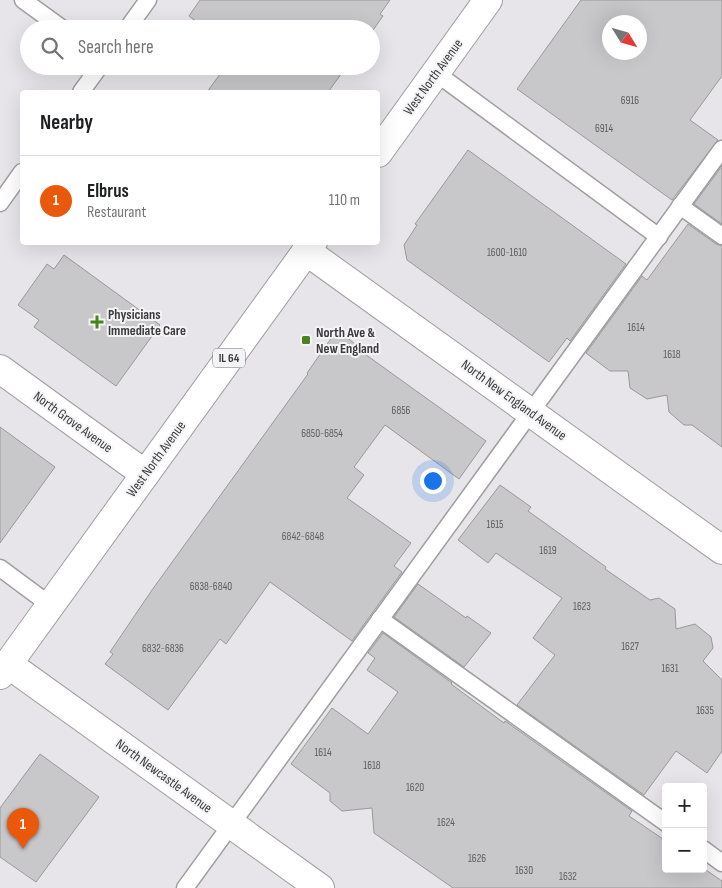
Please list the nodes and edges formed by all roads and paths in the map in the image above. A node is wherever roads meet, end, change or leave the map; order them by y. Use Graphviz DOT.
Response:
graph roads {
  1 [pos="23,0"];
  2 [pos="148,0"];
  3 [pos="488,0"];
  4 [pos="51,20"];
  5 [pos="134,20"];
  6 [pos="436,73"];
  7 [pos="93,75"];
  8 [pos="82,90"];
  9 [pos="722,149"];
  10 [pos="380,150"];
  11 [pos="20,175"];
  12 [pos="0,203"];
  13 [pos="680,206"];
  14 [pos="722,236"];
  15 [pos="659,237"];
  16 [pos="310,247"];
  17 [pos="0,369"];
  18 [pos="531,412"];
  19 [pos="145,474"];
  20 [pos="722,550"];
  21 [pos="0,568"];
  22 [pos="50,605"];
  23 [pos="380,619"];
  24 [pos="4,669"];
  25 [pos="662,820"];
  26 [pos="231,824"];
  27 [pos="707,852"];
  28 [pos="722,863"];
  29 [pos="185,888"];
  30 [pos="320,888"];
  1 -- 4 [label="lane"];
  2 -- 5 [label="lane"];
  3 -- 6 [label="street, West North Avenue"];
  6 -- 10 [label="street, West North Avenue"];
  6 -- 15 [label="lane"];
  7 -- 8 [label="lane"];
  9 -- 13 [label="lane"];
  11 -- 12 [label="lane"];
  13 -- 14 [label="lane"];
  13 -- 15 [label="lane"];
  15 -- 18 [label="lane"];
  16 -- 18 [label="street, North New England Avenue"];
  16 -- 19 [label="street, West North Avenue / IL 64"];
  17 -- 19 [label="street, North Grove Avenue"];
  18 -- 20 [label="street, North New England Avenue"];
  18 -- 23 [label="lane"];
  19 -- 22 [label="street, West North Avenue / IL 64"];
  21 -- 22 [label="lane"];
  22 -- 24 [label="street, West North Avenue / IL 64"];
  23 -- 25 [label="lane"];
  23 -- 26 [label="lane"];
  24 -- 26 [label="street, North Newcastle Avenue"];
  26 -- 29 [label="lane"];
  26 -- 30 [label="street, North Newcastle Avenue"];
  27 -- 28 [label="lane"];
}
